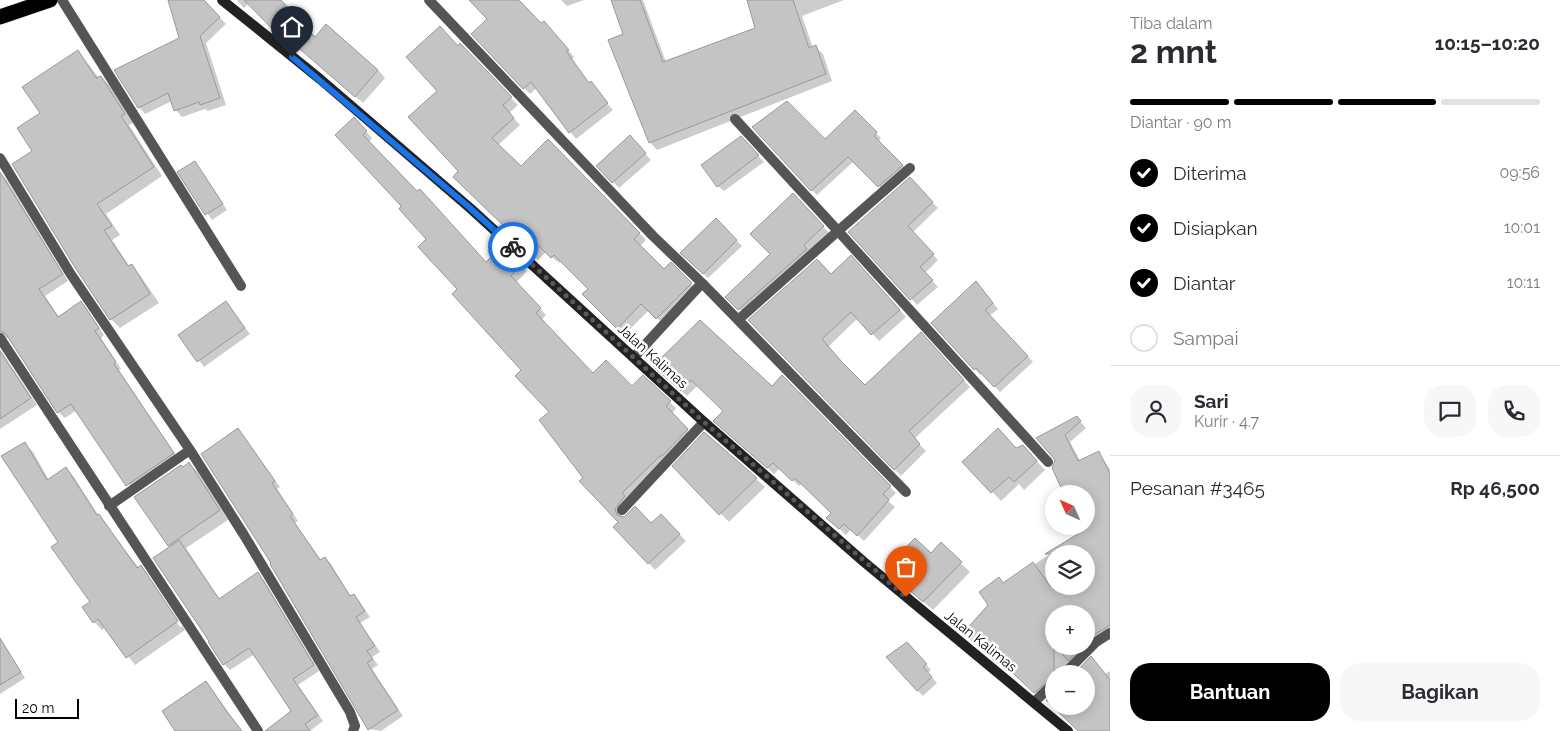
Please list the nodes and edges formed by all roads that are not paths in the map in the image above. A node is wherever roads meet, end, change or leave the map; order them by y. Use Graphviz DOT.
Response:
graph roads {
  1 [pos="50,0"];
  2 [pos="62,0"];
  3 [pos="222,0"];
  4 [pos="429,0"];
  5 [pos="0,17"];
  6 [pos="735,119"];
  7 [pos="0,158"];
  8 [pos="910,168"];
  9 [pos="838,231"];
  10 [pos="702,283"];
  11 [pos="241,286"];
  12 [pos="738,320"];
  13 [pos="0,338"];
  14 [pos="634,358"];
  15 [pos="704,422"];
  16 [pos="190,450"];
  17 [pos="1048,462"];
  18 [pos="906,492"];
  19 [pos="109,506"];
  20 [pos="622,510"];
  21 [pos="1110,633"];
  22 [pos="1073,665"];
  23 [pos="1045,692"];
  24 [pos="1034,702"];
  25 [pos="258,731"];
  26 [pos="353,731"];
  27 [pos="1068,731"];
  1 -- 5 [label="highway"];
  2 -- 11 [label="street"];
  3 -- 14 [label="street, Jalan Kalimas"];
  4 -- 10 [label="street"];
  6 -- 9 [label="street"];
  7 -- 16 [label="street"];
  8 -- 9 [label="street"];
  9 -- 12 [label="street"];
  9 -- 17 [label="street"];
  10 -- 12 [label="street"];
  10 -- 14 [label="street"];
  12 -- 18 [label="street"];
  13 -- 19 [label="street"];
  14 -- 15 [label="street, Jalan Kalimas"];
  15 -- 20 [label="street"];
  15 -- 24 [label="street, Jalan Kalimas"];
  16 -- 19 [label="street"];
  16 -- 26 [label="street"];
  19 -- 25 [label="street"];
  21 -- 22 [label="street"];
  23 -- 24 [label="street"];
  24 -- 27 [label="street, Jalan Kalimas"];
}
